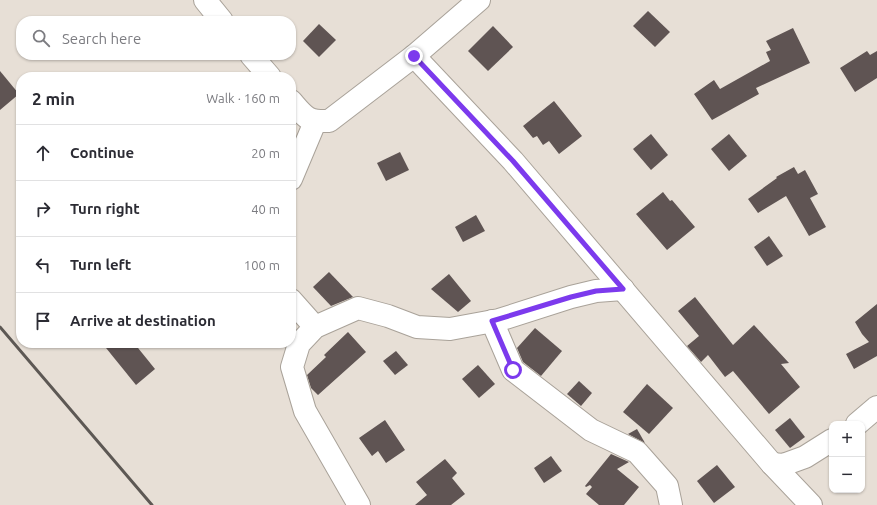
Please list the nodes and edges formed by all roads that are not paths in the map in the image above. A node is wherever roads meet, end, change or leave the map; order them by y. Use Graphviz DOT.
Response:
graph roads {
  1 [pos="204,0"];
  2 [pos="479,0"];
  3 [pos="218,16"];
  4 [pos="414,56"];
  5 [pos="256,60"];
  6 [pos="266,72"];
  7 [pos="296,107"];
  8 [pos="315,122"];
  9 [pos="296,167"];
  10 [pos="623,289"];
  11 [pos="296,306"];
  12 [pos="492,321"];
  13 [pos="315,327"];
  14 [pos="877,407"];
  15 [pos="861,421"];
  16 [pos="829,442"];
  17 [pos="772,464"];
  18 [pos="359,505"];
  19 [pos="671,505"];
  20 [pos="811,505"];
  1 -- 3 [label="street"];
  2 -- 4 [label="street"];
  4 -- 8 [label="street"];
  4 -- 10 [label="street"];
  5 -- 6 [label="street"];
  7 -- 8 [label="street"];
  8 -- 9 [label="street"];
  10 -- 12 [label="street"];
  10 -- 17 [label="street"];
  11 -- 13 [label="street"];
  12 -- 13 [label="street"];
  12 -- 19 [label="street"];
  13 -- 18 [label="street"];
  14 -- 15 [label="street"];
  16 -- 17 [label="street"];
  17 -- 20 [label="street"];
}
